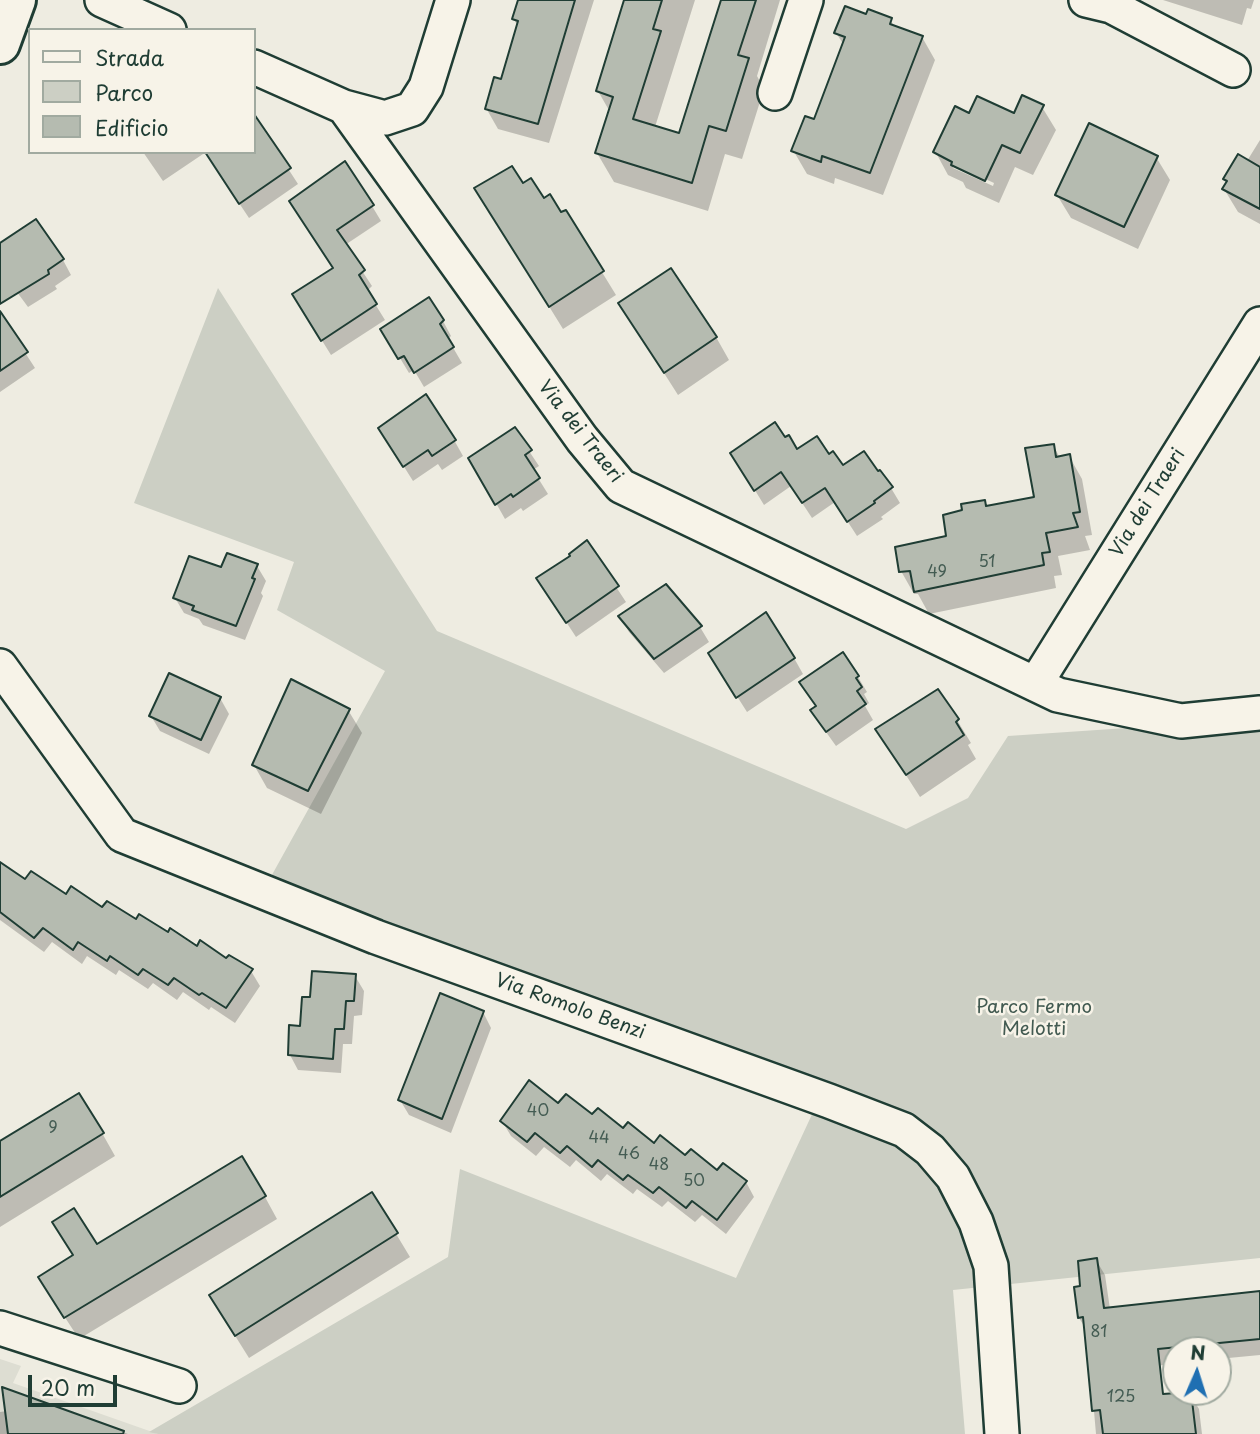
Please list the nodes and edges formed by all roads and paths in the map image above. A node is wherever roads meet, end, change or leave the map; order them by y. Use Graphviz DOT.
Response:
graph roads {
  1 [pos="16,0"];
  2 [pos="102,0"];
  3 [pos="453,0"];
  4 [pos="806,0"];
  5 [pos="1094,1"];
  6 [pos="165,28"];
  7 [pos="0,44"];
  8 [pos="256,68"];
  9 [pos="1233,70"];
  10 [pos="775,93"];
  11 [pos="344,107"];
  12 [pos="1260,324"];
  13 [pos="0,666"];
  14 [pos="1036,683"];
  15 [pos="1260,713"];
  16 [pos="0,1328"];
  17 [pos="179,1386"];
  18 [pos="1002,1434"];
  1 -- 7 [label="street"];
  2 -- 6 [label="street"];
  3 -- 11 [label="street"];
  4 -- 10 [label="street"];
  5 -- 9 [label="street"];
  8 -- 11 [label="street"];
  11 -- 14 [label="street, Via dei Traeri"];
  12 -- 14 [label="street, Via dei Traeri"];
  13 -- 18 [label="street, Via Romolo Benzi"];
  14 -- 15 [label="street, Via dei Traeri"];
  16 -- 17 [label="street"];
}
